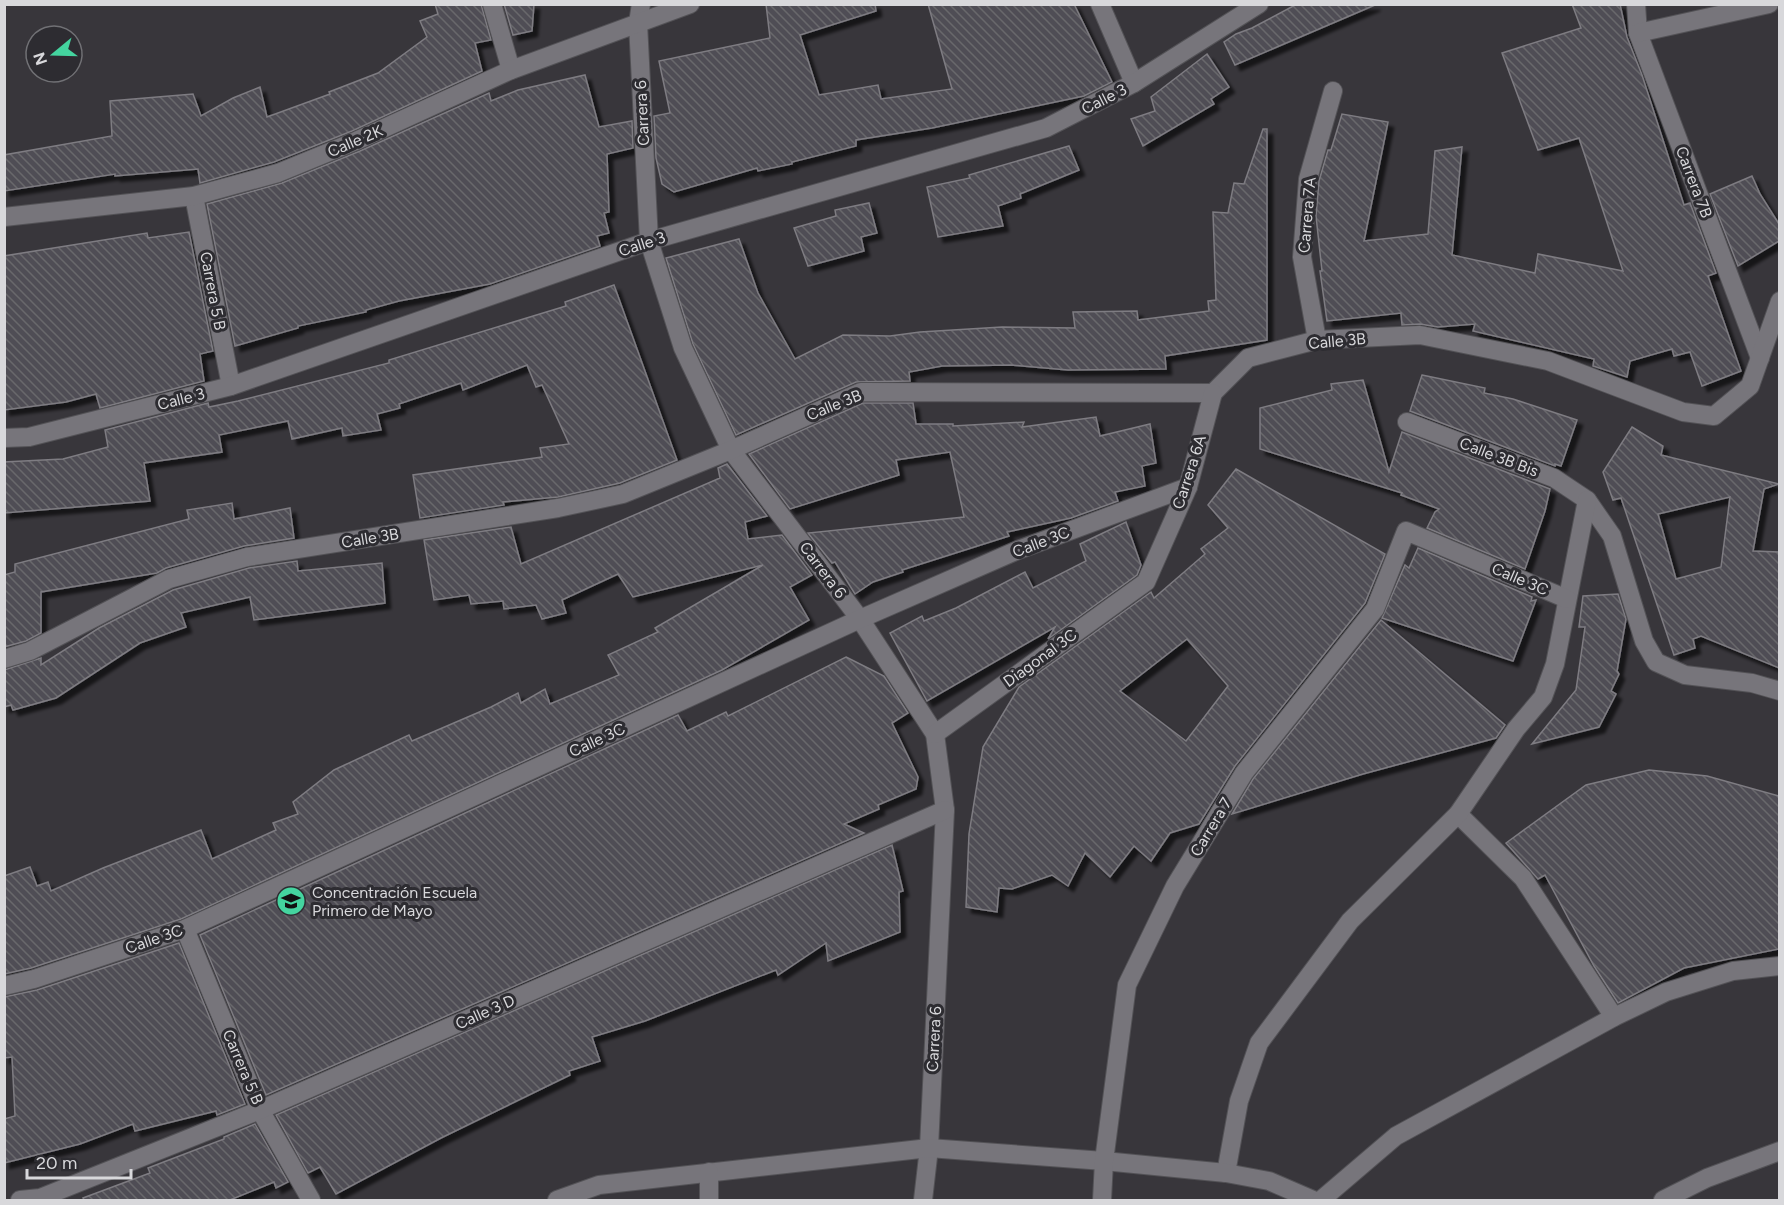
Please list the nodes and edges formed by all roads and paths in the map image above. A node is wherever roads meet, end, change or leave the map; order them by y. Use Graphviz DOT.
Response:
graph roads {
  1 [pos="492,4"];
  2 [pos="641,4"];
  3 [pos="690,4"];
  4 [pos="1100,4"];
  5 [pos="1259,4"];
  6 [pos="1636,4"];
  7 [pos="1769,4"];
  8 [pos="638,23"];
  9 [pos="1638,33"];
  10 [pos="511,70"];
  11 [pos="1134,83"];
  12 [pos="1333,91"];
  13 [pos="194,196"];
  14 [pos="4,217"];
  15 [pos="649,241"];
  16 [pos="1779,301"];
  17 [pos="1317,340"];
  18 [pos="1760,358"];
  19 [pos="231,386"];
  20 [pos="1213,393"];
  21 [pos="1407,422"];
  22 [pos="4,438"];
  23 [pos="731,450"];
  24 [pos="1188,487"];
  25 [pos="1587,500"];
  26 [pos="1406,531"];
  27 [pos="1146,582"];
  28 [pos="1567,598"];
  29 [pos="860,619"];
  30 [pos="4,659"];
  31 [pos="1779,691"];
  32 [pos="935,734"];
  33 [pos="945,810"];
  34 [pos="1458,814"];
  35 [pos="185,929"];
  36 [pos="1779,966"];
  37 [pos="4,986"];
  38 [pos="1614,1017"];
  39 [pos="260,1110"];
  40 [pos="929,1148"];
  41 [pos="1779,1151"];
  42 [pos="1104,1161"];
  43 [pos="709,1173"];
  44 [pos="1226,1173"];
  45 [pos="20,1200"];
  46 [pos="311,1200"];
  47 [pos="557,1200"];
  48 [pos="709,1200"];
  49 [pos="923,1200"];
  50 [pos="1102,1200"];
  51 [pos="1313,1200"];
  52 [pos="1322,1200"];
  53 [pos="1663,1200"];
  1 -- 10 [label="street"];
  2 -- 8 [label="street, Carrera 6"];
  3 -- 8 [label="street, Calle 2K"];
  4 -- 11 [label="street"];
  5 -- 11 [label="street, Calle 3"];
  6 -- 9 [label="street, Carrera 7B"];
  7 -- 9 [label="street"];
  8 -- 10 [label="street, Calle 2K"];
  8 -- 15 [label="street, Carrera 6"];
  9 -- 18 [label="street, Carrera 7B"];
  10 -- 13 [label="street, Calle 2K"];
  11 -- 15 [label="street, Calle 3"];
  12 -- 17 [label="street, Carrera 7A"];
  13 -- 14 [label="street, Calle 2K"];
  13 -- 19 [label="street, Carrera 5 B"];
  15 -- 19 [label="street, Calle 3"];
  15 -- 23 [label="street, Carrera 6"];
  16 -- 18 [label="street"];
  17 -- 18 [label="street, Calle 3B"];
  17 -- 20 [label="street, Calle 3B"];
  19 -- 22 [label="street, Calle 3"];
  20 -- 23 [label="street, Calle 3B"];
  20 -- 24 [label="street, Carrera 6A"];
  21 -- 25 [label="street, Calle 3B Bis"];
  23 -- 29 [label="street, Carrera 6"];
  23 -- 30 [label="street, Calle 3B"];
  24 -- 27 [label="street, Carrera 6A"];
  24 -- 29 [label="street, Calle 3C"];
  25 -- 28 [label="street"];
  25 -- 31 [label="street"];
  26 -- 28 [label="street, Calle 3C"];
  26 -- 42 [label="street, Carrera 7"];
  27 -- 32 [label="street, Diagonal 3C"];
  28 -- 34 [label="street"];
  29 -- 32 [label="street, Carrera 6"];
  29 -- 35 [label="street, Calle 3C"];
  32 -- 33 [label="street, Carrera 6"];
  33 -- 39 [label="street, Calle 3 D"];
  33 -- 40 [label="street, Carrera 6"];
  34 -- 38 [label="street"];
  34 -- 44 [label="street"];
  35 -- 37 [label="street, Calle 3C"];
  35 -- 39 [label="street, Carrera 5 B"];
  36 -- 38 [label="street"];
  38 -- 52 [label="street"];
  39 -- 45 [label="street, Calle 3 D"];
  39 -- 46 [label="street, Carrera 5 B"];
  40 -- 42 [label="street"];
  40 -- 43 [label="street"];
  40 -- 49 [label="street, Carrera 6"];
  41 -- 53 [label="street"];
  42 -- 44 [label="street"];
  42 -- 50 [label="street, Carrera 7"];
  43 -- 47 [label="street"];
  43 -- 48 [label="street"];
  44 -- 51 [label="street"];
}
